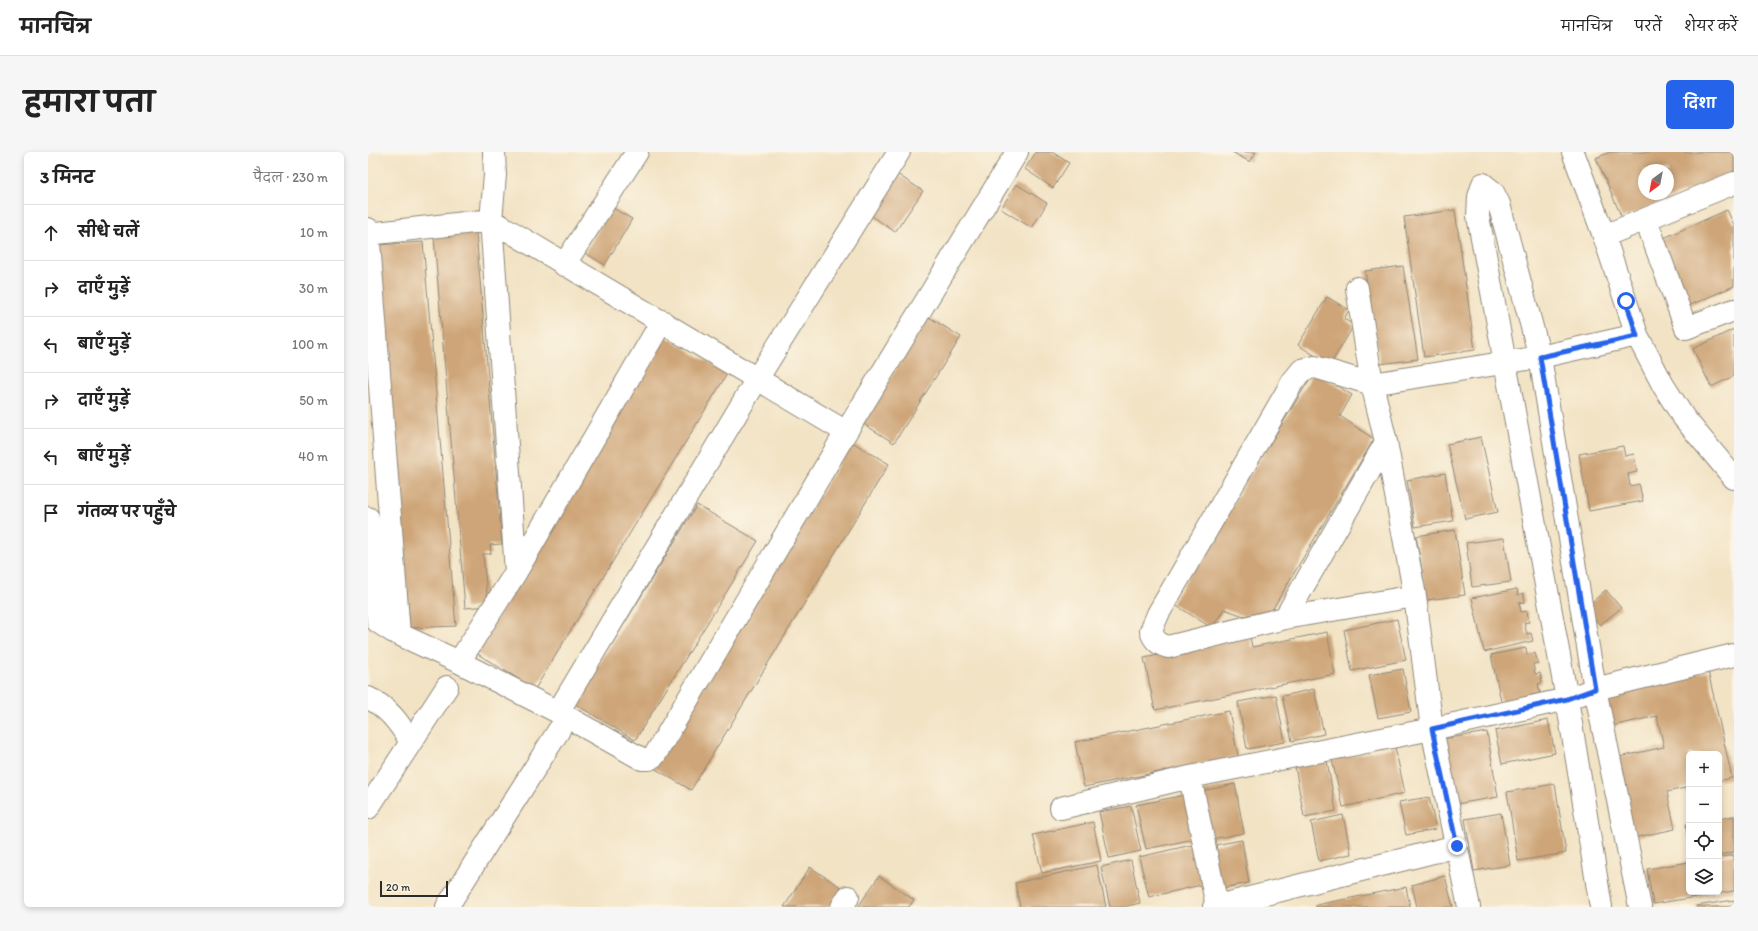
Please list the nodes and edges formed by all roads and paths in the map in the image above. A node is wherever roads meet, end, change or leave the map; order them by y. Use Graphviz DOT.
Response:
graph roads {
  1 [pos="494,152"];
  2 [pos="510,152"];
  3 [pos="637,152"];
  4 [pos="898,152"];
  5 [pos="1017,152"];
  6 [pos="1573,152"];
  7 [pos="495,175"];
  8 [pos="1734,183"];
  9 [pos="491,220"];
  10 [pos="1646,220"];
  11 [pos="368,229"];
  12 [pos="368,234"];
  13 [pos="1604,236"];
  14 [pos="564,265"];
  15 [pos="1358,288"];
  16 [pos="1734,310"];
  17 [pos="662,320"];
  18 [pos="1637,336"];
  19 [pos="1540,357"];
  20 [pos="1505,363"];
  21 [pos="757,379"];
  22 [pos="1372,384"];
  23 [pos="846,432"];
  24 [pos="1386,442"];
  25 [pos="1734,478"];
  26 [pos="368,518"];
  27 [pos="516,572"];
  28 [pos="1416,596"];
  29 [pos="1285,618"];
  30 [pos="399,634"];
  31 [pos="1734,655"];
  32 [pos="459,662"];
  33 [pos="447,686"];
  34 [pos="1595,689"];
  35 [pos="368,698"];
  36 [pos="1567,699"];
  37 [pos="559,721"];
  38 [pos="1432,729"];
  39 [pos="411,742"];
  40 [pos="1190,777"];
  41 [pos="368,808"];
  42 [pos="1061,808"];
  43 [pos="1457,846"];
  44 [pos="447,907"];
  45 [pos="1215,907"];
  46 [pos="1469,907"];
  47 [pos="1601,907"];
  48 [pos="1640,907"];
  1 -- 7 [label="street"];
  2 -- 7 [label="street"];
  3 -- 14 [label="street"];
  4 -- 21 [label="street"];
  5 -- 23 [label="street"];
  6 -- 13 [label="street"];
  7 -- 9 [label="street"];
  8 -- 10 [label="street"];
  9 -- 12 [label="street"];
  9 -- 14 [label="street"];
  9 -- 27 [label="street"];
  10 -- 13 [label="street"];
  10 -- 16 [label="street"];
  11 -- 12 [label="street"];
  12 -- 30 [label="street"];
  13 -- 18 [label="street"];
  14 -- 17 [label="street"];
  15 -- 22 [label="street"];
  17 -- 21 [label="street"];
  17 -- 27 [label="street"];
  18 -- 19 [label="street"];
  18 -- 25 [label="street"];
  19 -- 20 [label="street"];
  19 -- 20 [label="street"];
  19 -- 34 [label="street"];
  20 -- 22 [label="street"];
  20 -- 36 [label="street"];
  21 -- 23 [label="street"];
  21 -- 37 [label="street"];
  22 -- 24 [label="street"];
  22 -- 29 [label="street"];
  23 -- 37 [label="street"];
  24 -- 28 [label="street"];
  24 -- 29 [label="street"];
  26 -- 30 [label="street"];
  27 -- 32 [label="street"];
  28 -- 29 [label="street"];
  28 -- 38 [label="street"];
  30 -- 32 [label="street"];
  31 -- 34 [label="street"];
  32 -- 37 [label="street"];
  33 -- 39 [label="street"];
  34 -- 36 [label="street"];
  34 -- 48 [label="street"];
  35 -- 39 [label="street"];
  36 -- 38 [label="street"];
  36 -- 47 [label="street"];
  37 -- 44 [label="street"];
  38 -- 40 [label="street"];
  38 -- 43 [label="street"];
  39 -- 41 [label="street"];
  40 -- 42 [label="street"];
  40 -- 45 [label="street"];
  43 -- 45 [label="street"];
  43 -- 46 [label="street"];
}
